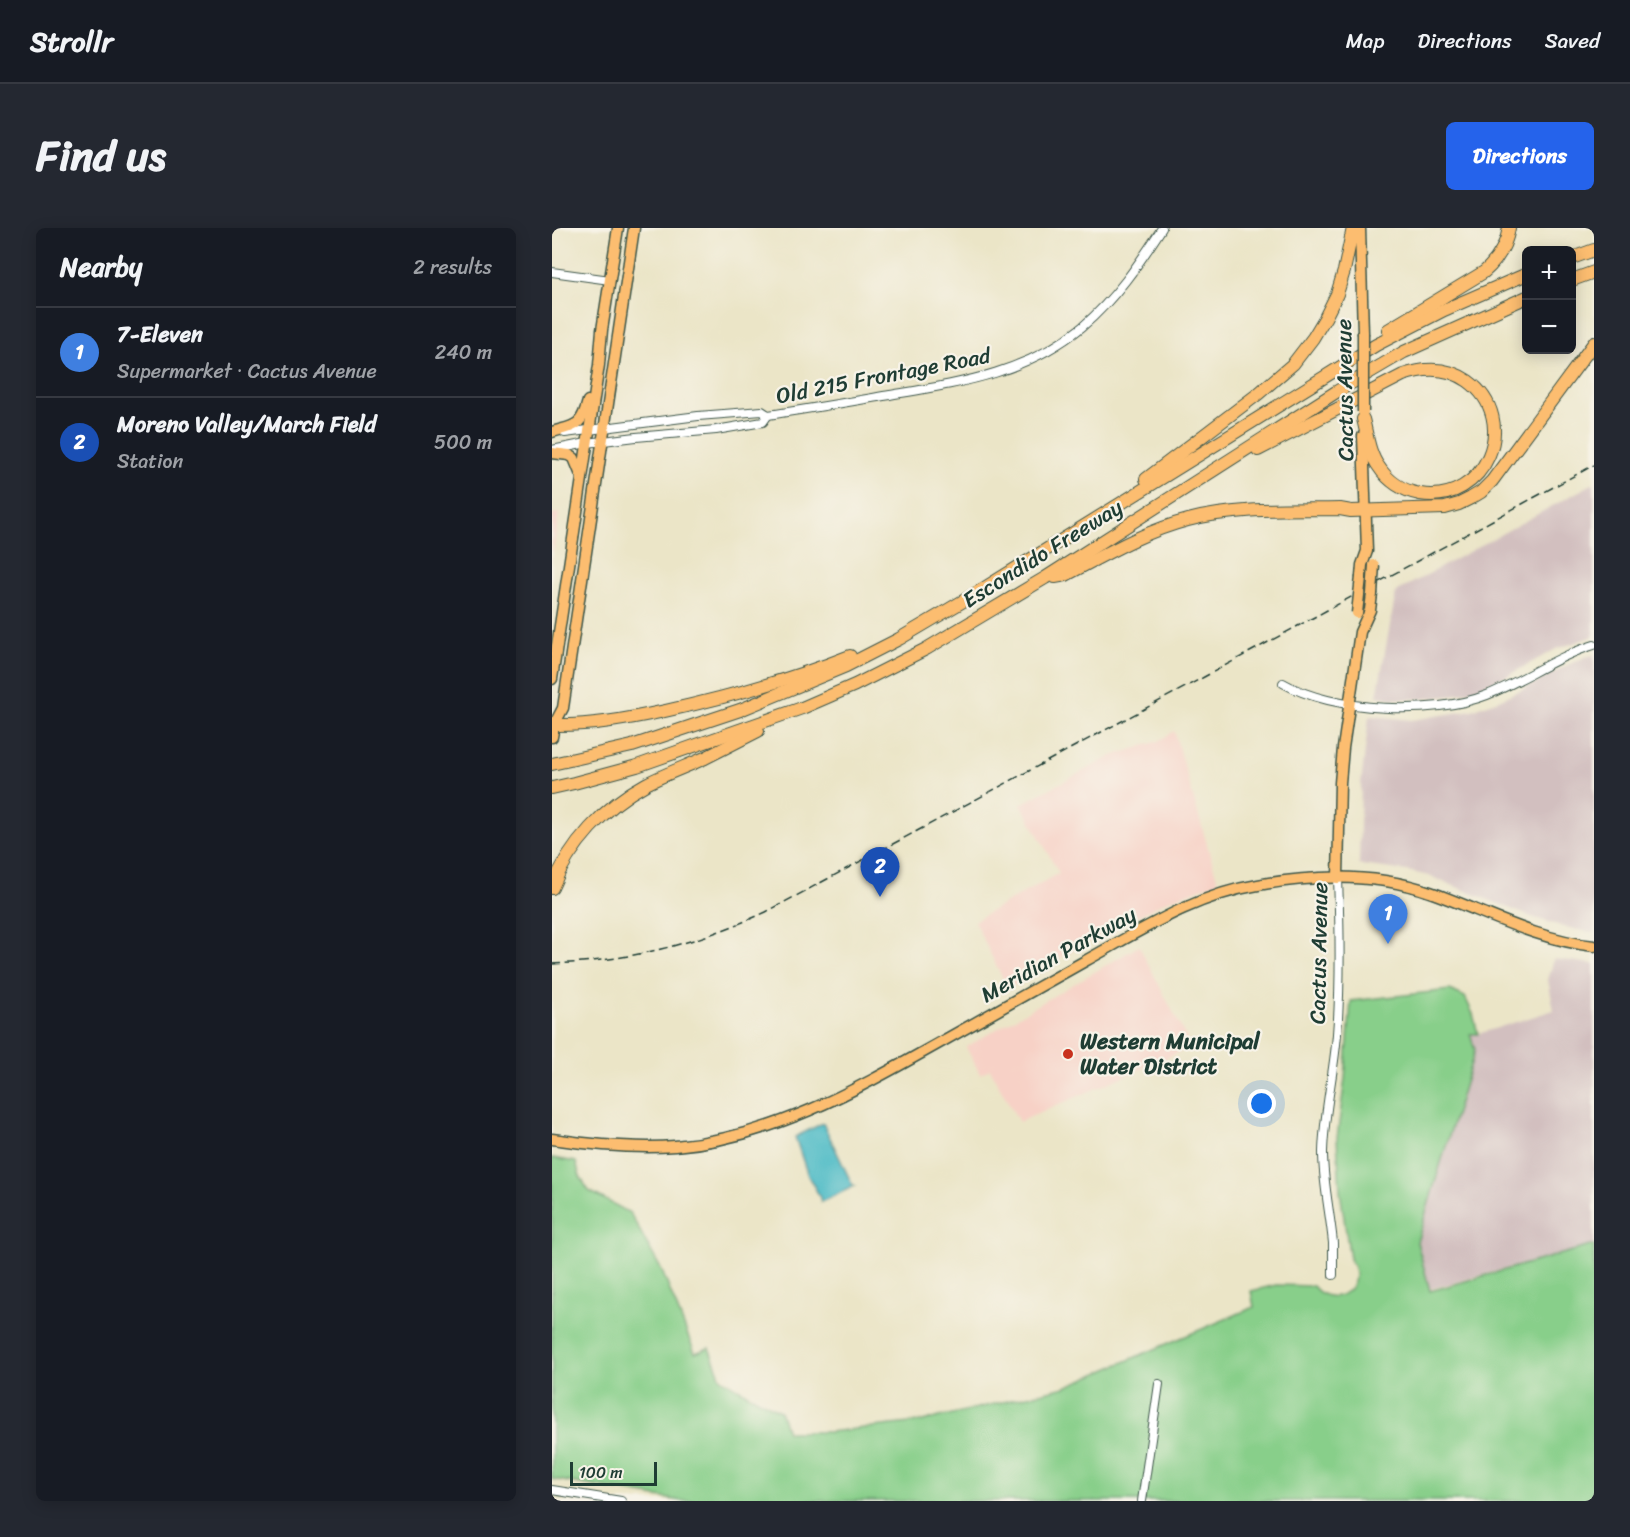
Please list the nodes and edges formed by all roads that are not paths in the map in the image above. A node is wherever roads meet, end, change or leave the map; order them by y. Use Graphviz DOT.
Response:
graph roads {
  1 [pos="618,228"];
  2 [pos="634,228"];
  3 [pos="1162,228"];
  4 [pos="1353,228"];
  5 [pos="1360,228"];
  6 [pos="1509,228"];
  7 [pos="1594,250"];
  8 [pos="1576,257"];
  9 [pos="552,272"];
  10 [pos="1594,272"];
  11 [pos="1522,276"];
  12 [pos="1576,279"];
  13 [pos="610,280"];
  14 [pos="1522,299"];
  15 [pos="602,330"];
  16 [pos="1594,343"];
  17 [pos="1376,345"];
  18 [pos="768,415"];
  19 [pos="1363,415"];
  20 [pos="604,427"];
  21 [pos="590,429"];
  22 [pos="552,434"];
  23 [pos="602,441"];
  24 [pos="587,443"];
  25 [pos="552,452"];
  26 [pos="582,478"];
  27 [pos="1177,493"];
  28 [pos="1365,510"];
  29 [pos="1088,523"];
  30 [pos="1367,551"];
  31 [pos="1045,578"];
  32 [pos="970,597"];
  33 [pos="1360,632"];
  34 [pos="1594,645"];
  35 [pos="552,679"];
  36 [pos="1283,683"];
  37 [pos="1349,704"];
  38 [pos="802,708"];
  39 [pos="552,726"];
  40 [pos="552,764"];
  41 [pos="574,783"];
  42 [pos="552,788"];
  43 [pos="552,792"];
  44 [pos="1338,878"];
  45 [pos="552,888"];
  46 [pos="1594,946"];
  47 [pos="552,1139"];
  48 [pos="1333,1275"];
  49 [pos="1159,1384"];
  50 [pos="552,1490"];
  51 [pos="621,1501"];
  52 [pos="1142,1501"];
  1 -- 13 [label="main road"];
  2 -- 20 [label="main road"];
  3 -- 18 [label="street, Old 215 Frontage Road"];
  4 -- 29 [label="highway"];
  5 -- 19 [label="main road, Cactus Avenue, bridge"];
  6 -- 17 [label="highway"];
  7 -- 8 [label="highway"];
  9 -- 13 [label="street"];
  10 -- 12 [label="highway"];
  11 -- 17 [label="highway, Escondido Freeway"];
  13 -- 15 [label="main road"];
  14 -- 27 [label="highway, Escondido Freeway"];
  15 -- 21 [label="main road"];
  15 -- 22 [label="main road"];
  16 -- 28 [label="highway"];
  17 -- 29 [label="highway, Escondido Freeway"];
  18 -- 20 [label="street, Old 215 Frontage Road"];
  18 -- 23 [label="street, Old 215 Frontage Road"];
  19 -- 27 [label="highway"];
  19 -- 28 [label="main road, Cactus Avenue"];
  20 -- 21 [label="street, Old 215 Frontage Road"];
  20 -- 23 [label="main road"];
  21 -- 22 [label="street, Old 215 Frontage Road"];
  21 -- 24 [label="main road"];
  23 -- 24 [label="street, Old 215 Frontage Road"];
  23 -- 39 [label="main road"];
  24 -- 25 [label="street, Old 215 Frontage Road"];
  24 -- 26 [label="main road"];
  25 -- 26 [label="main road"];
  26 -- 35 [label="main road"];
  27 -- 31 [label="highway, Escondido Freeway"];
  28 -- 30 [label="main road, Cactus Avenue"];
  28 -- 31 [label="highway"];
  29 -- 32 [label="highway, Escondido Freeway"];
  30 -- 33 [label="main road, Cactus Avenue, bridge"];
  30 -- 33 [label="main road, Cactus Avenue, bridge"];
  31 -- 38 [label="highway, Escondido Freeway"];
  32 -- 39 [label="highway"];
  32 -- 40 [label="highway, Escondido Freeway"];
  33 -- 37 [label="main road, Cactus Avenue"];
  34 -- 37 [label="street"];
  36 -- 37 [label="street"];
  37 -- 44 [label="main road, Cactus Avenue"];
  38 -- 41 [label="highway, Escondido Freeway"];
  38 -- 45 [label="highway"];
  41 -- 42 [label="highway, Escondido Freeway"];
  41 -- 43 [label="highway"];
  44 -- 46 [label="main road, Meridian Parkway"];
  44 -- 47 [label="main road, Meridian Parkway"];
  44 -- 48 [label="street, Cactus Avenue"];
  49 -- 52 [label="street"];
  50 -- 51 [label="street"];
}
